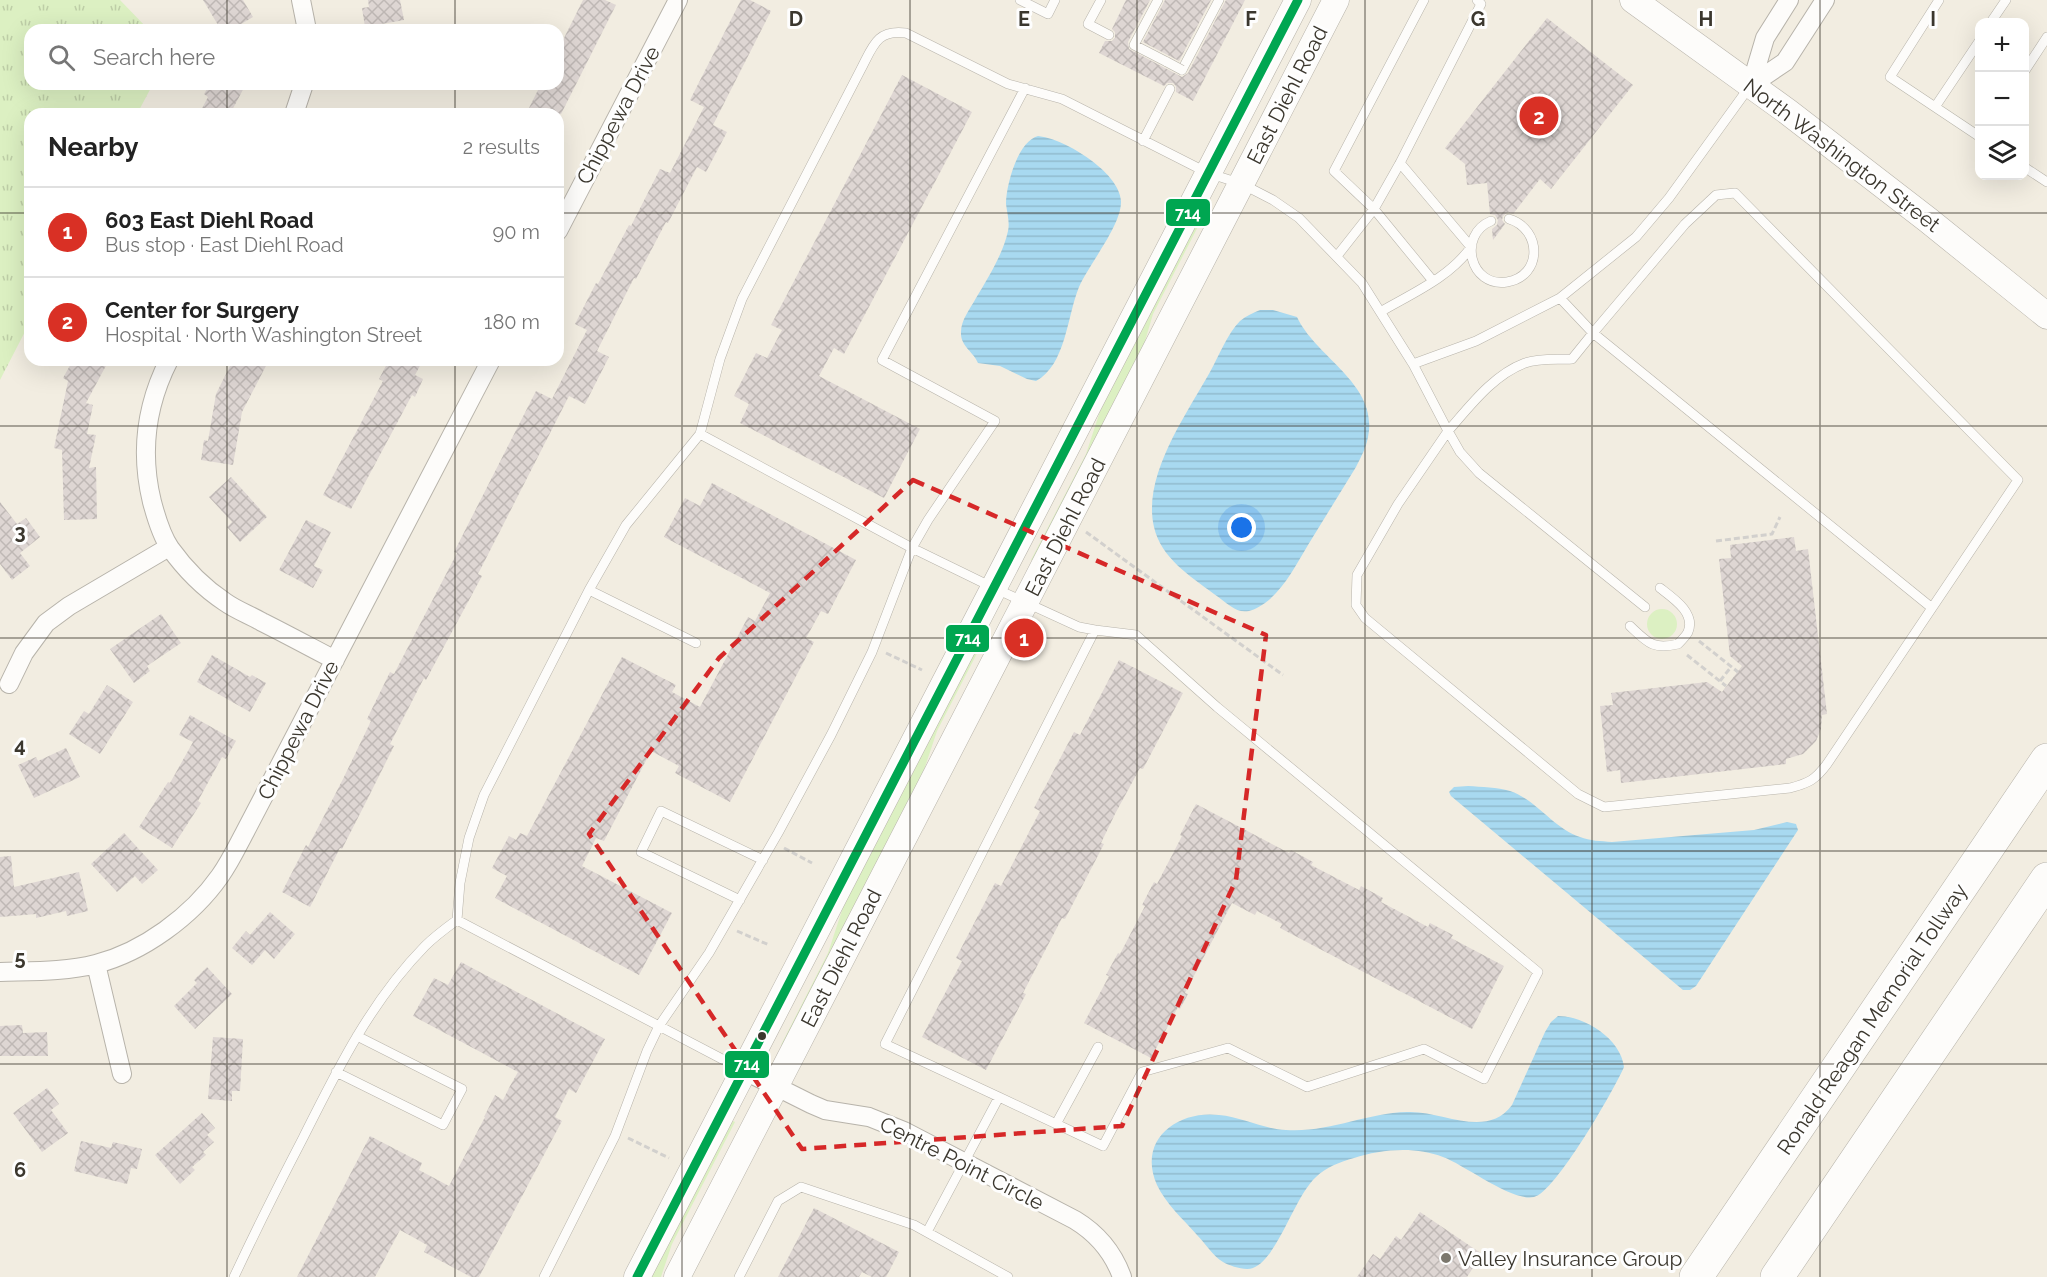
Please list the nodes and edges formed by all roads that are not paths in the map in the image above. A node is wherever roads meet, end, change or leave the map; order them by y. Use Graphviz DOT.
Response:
graph roads {
  1 [pos="301,0"];
  2 [pos="678,0"];
  3 [pos="1020,0"];
  4 [pos="1055,0"];
  5 [pos="1101,0"];
  6 [pos="1158,0"];
  7 [pos="1219,0"];
  8 [pos="1298,0"];
  9 [pos="1336,0"];
  10 [pos="1424,0"];
  11 [pos="1477,0"];
  12 [pos="1633,0"];
  13 [pos="1789,0"];
  14 [pos="1825,0"];
  15 [pos="1939,0"];
  16 [pos="2006,0"];
  17 [pos="1994,18"];
  18 [pos="306,24"];
  19 [pos="1109,35"];
  20 [pos="2047,37"];
  21 [pos="1975,47"];
  22 [pos="2029,66"];
  23 [pos="1751,85"];
  24 [pos="1025,88"];
  25 [pos="1170,89"];
  26 [pos="302,90"];
  27 [pos="1935,107"];
  28 [pos="296,108"];
  29 [pos="1975,134"];
  30 [pos="1143,141"];
  31 [pos="1400,163"];
  32 [pos="2029,170"];
  33 [pos="1208,173"];
  34 [pos="2047,182"];
  35 [pos="1242,184"];
  36 [pos="1374,209"];
  37 [pos="564,219"];
  38 [pos="1509,219"];
  39 [pos="1491,221"];
  40 [pos="1471,247"];
  41 [pos="1337,256"];
  42 [pos="1433,281"];
  43 [pos="1560,298"];
  44 [pos="1382,311"];
  45 [pos="2047,316"];
  46 [pos="1593,333"];
  47 [pos="1413,364"];
  48 [pos="166,366"];
  49 [pos="488,366"];
  50 [pos="1448,431"];
  51 [pos="700,434"];
  52 [pos="169,547"];
  53 [pos="912,548"];
  54 [pos="994,588"];
  55 [pos="1660,588"];
  56 [pos="589,590"];
  57 [pos="1026,602"];
  58 [pos="1645,607"];
  59 [pos="1932,608"];
  60 [pos="1630,626"];
  61 [pos="1095,630"];
  62 [pos="696,643"];
  63 [pos="335,660"];
  64 [pos="9,684"];
  65 [pos="2047,760"];
  66 [pos="763,860"];
  67 [pos="2047,879"];
  68 [pos="740,900"];
  69 [pos="457,920"];
  70 [pos="96,964"];
  71 [pos="0,972"];
  72 [pos="659,1026"];
  73 [pos="357,1036"];
  74 [pos="1098,1047"];
  75 [pos="745,1071"];
  76 [pos="336,1072"];
  77 [pos="122,1074"];
  78 [pos="775,1086"];
  79 [pos="999,1096"];
  80 [pos="1056,1124"];
  81 [pos="964,1163"];
  82 [pos="927,1232"];
  83 [pos="234,1277"];
  84 [pos="544,1277"];
  85 [pos="638,1277"];
  86 [pos="677,1277"];
  87 [pos="740,1277"];
  88 [pos="1008,1277"];
  89 [pos="1122,1277"];
  90 [pos="1696,1277"];
  91 [pos="1777,1277"];
  1 -- 18 [label="street"];
  2 -- 37 [label="street, Chippewa Drive"];
  3 -- 4 [label="lane"];
  5 -- 19 [label="lane"];
  6 -- 7 [label="lane, bridge"];
  8 -- 33 [label="street, East Diehl Road"];
  9 -- 35 [label="street, East Diehl Road"];
  10 -- 36 [label="lane"];
  11 -- 31 [label="lane"];
  12 -- 23 [label="street, North Washington Street"];
  13 -- 23 [label="street"];
  14 -- 23 [label="street"];
  15 -- 27 [label="lane"];
  16 -- 17 [label="lane"];
  20 -- 22 [label="lane"];
  21 -- 27 [label="lane"];
  23 -- 43 [label="lane"];
  23 -- 45 [label="street, North Washington Street"];
  24 -- 30 [label="lane"];
  24 -- 51 [label="lane"];
  24 -- 53 [label="lane"];
  25 -- 30 [label="lane"];
  26 -- 28 [label="street"];
  27 -- 29 [label="lane"];
  30 -- 33 [label="lane"];
  31 -- 36 [label="lane"];
  31 -- 40 [label="lane"];
  32 -- 34 [label="lane"];
  33 -- 35 [label="lane"];
  33 -- 54 [label="street, East Diehl Road"];
  35 -- 41 [label="lane"];
  35 -- 57 [label="street, East Diehl Road"];
  36 -- 41 [label="lane"];
  36 -- 42 [label="lane"];
  38 -- 40 [label="lane"];
  39 -- 40 [label="lane"];
  40 -- 42 [label="lane"];
  41 -- 44 [label="lane"];
  42 -- 44 [label="lane"];
  43 -- 46 [label="lane"];
  43 -- 47 [label="lane"];
  44 -- 47 [label="lane"];
  46 -- 50 [label="lane"];
  46 -- 59 [label="lane"];
  46 -- 59 [label="lane"];
  47 -- 50 [label="lane"];
  48 -- 52 [label="street"];
  49 -- 63 [label="street, Chippewa Drive"];
  50 -- 58 [label="lane"];
  50 -- 59 [label="lane"];
  51 -- 53 [label="lane"];
  51 -- 56 [label="lane"];
  52 -- 63 [label="street"];
  52 -- 64 [label="street"];
  53 -- 54 [label="lane"];
  53 -- 66 [label="lane"];
  54 -- 57 [label="lane"];
  54 -- 75 [label="street, East Diehl Road"];
  55 -- 60 [label="lane"];
  56 -- 62 [label="lane"];
  56 -- 69 [label="lane"];
  57 -- 61 [label="lane"];
  57 -- 78 [label="street, East Diehl Road"];
  61 -- 79 [label="lane"];
  61 -- 80 [label="lane"];
  63 -- 70 [label="street, Chippewa Drive"];
  65 -- 90 [label="highway, Ronald Reagan Memorial Tollway"];
  66 -- 68 [label="lane"];
  66 -- 68 [label="lane"];
  67 -- 91 [label="highway"];
  68 -- 72 [label="lane"];
  69 -- 72 [label="lane"];
  69 -- 73 [label="lane"];
  70 -- 71 [label="street, Chippewa Drive"];
  70 -- 77 [label="street"];
  72 -- 75 [label="lane"];
  72 -- 84 [label="lane"];
  73 -- 76 [label="lane"];
  73 -- 76 [label="lane"];
  74 -- 80 [label="lane"];
  75 -- 78 [label="street, Centre Point Circle"];
  75 -- 85 [label="street, East Diehl Road"];
  76 -- 83 [label="lane"];
  78 -- 81 [label="street, Centre Point Circle"];
  78 -- 86 [label="street, East Diehl Road"];
  79 -- 80 [label="lane"];
  79 -- 81 [label="lane"];
  81 -- 82 [label="lane"];
  81 -- 89 [label="street, Centre Point Circle"];
  82 -- 87 [label="lane"];
  82 -- 88 [label="lane"];
}
